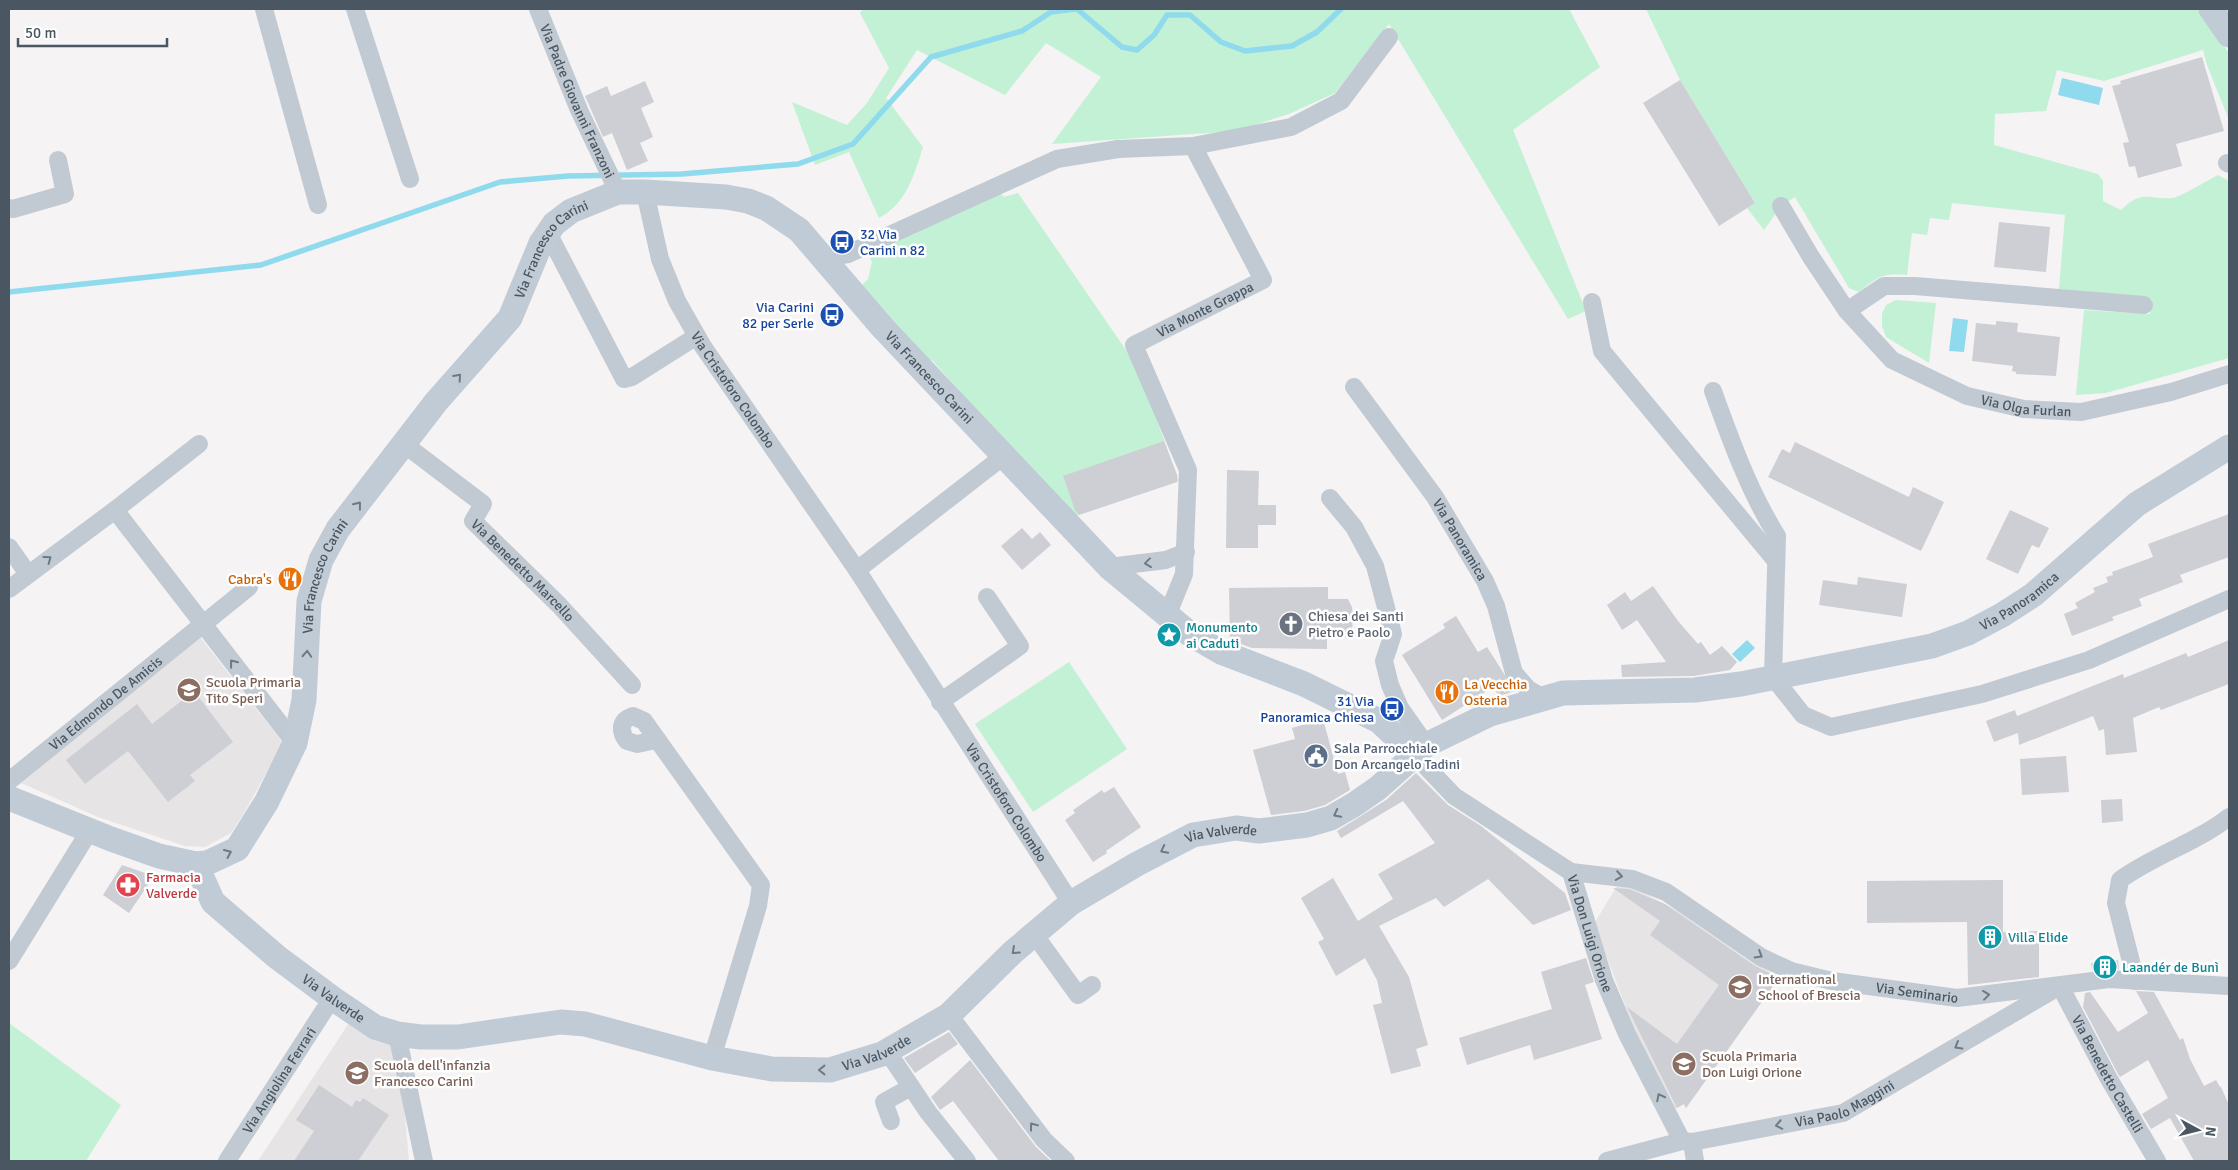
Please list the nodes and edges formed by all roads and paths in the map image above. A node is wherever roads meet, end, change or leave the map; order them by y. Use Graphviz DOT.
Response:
graph roads {
  1 [pos="264,9"];
  2 [pos="355,9"];
  3 [pos="538,9"];
  4 [pos="2211,9"];
  5 [pos="2229,35"];
  6 [pos="1389,37"];
  7 [pos="1193,146"];
  8 [pos="58,160"];
  9 [pos="410,179"];
  10 [pos="616,189"];
  11 [pos="645,192"];
  12 [pos="318,206"];
  13 [pos="1781,206"];
  14 [pos="9,208"];
  15 [pos="548,233"];
  16 [pos="824,258"];
  17 [pos="1592,302"];
  18 [pos="2144,305"];
  19 [pos="1847,311"];
  20 [pos="697,336"];
  21 [pos="2229,374"];
  22 [pos="1354,387"];
  23 [pos="1713,392"];
  24 [pos="199,444"];
  25 [pos="404,444"];
  26 [pos="2229,447"];
  27 [pos="1005,455"];
  28 [pos="1330,498"];
  29 [pos="115,510"];
  30 [pos="9,547"];
  31 [pos="1186,552"];
  32 [pos="1776,561"];
  33 [pos="1108,567"];
  34 [pos="857,570"];
  35 [pos="28,574"];
  36 [pos="249,587"];
  37 [pos="9,588"];
  38 [pos="987,597"];
  39 [pos="2229,599"];
  40 [pos="1167,616"];
  41 [pos="202,625"];
  42 [pos="1773,677"];
  43 [pos="632,685"];
  44 [pos="1546,699"];
  45 [pos="940,702"];
  46 [pos="656,740"];
  47 [pos="295,743"];
  48 [pos="1427,747"];
  49 [pos="9,781"];
  50 [pos="9,798"];
  51 [pos="2229,817"];
  52 [pos="90,830"];
  53 [pos="196,864"];
  54 [pos="1571,872"];
  55 [pos="1071,903"];
  56 [pos="1034,934"];
  57 [pos="9,960"];
  58 [pos="2136,981"];
  59 [pos="1092,985"];
  60 [pos="2060,986"];
  61 [pos="2229,986"];
  62 [pos="332,998"];
  63 [pos="949,1015"];
  64 [pos="397,1034"];
  65 [pos="886,1051"];
  66 [pos="712,1058"];
  67 [pos="911,1087"];
  68 [pos="891,1121"];
  69 [pos="1687,1141"];
  70 [pos="227,1161"];
  71 [pos="424,1161"];
  72 [pos="967,1161"];
  73 [pos="1066,1161"];
  74 [pos="1607,1161"];
  75 [pos="1695,1161"];
  76 [pos="2157,1161"];
  1 -- 12 [label="street"];
  2 -- 9 [label="street"];
  3 -- 10 [label="street, Via Padre Giovanni Franzoni"];
  4 -- 5 [label="street"];
  6 -- 7 [label="street"];
  7 -- 16 [label="street"];
  7 -- 31 [label="street, Via Monte Grappa"];
  8 -- 14 [label="street"];
  10 -- 11 [label="street, Via Francesco Carini"];
  10 -- 15 [label="street, Via Francesco Carini"];
  11 -- 16 [label="street, Via Francesco Carini"];
  11 -- 20 [label="street, Via Cristoforo Colombo"];
  13 -- 19 [label="street, Via Olga Furlan"];
  15 -- 20 [label="street"];
  25 -- 15 [label="street, Via Francesco Carini, one-way"];
  16 -- 27 [label="street, Via Francesco Carini"];
  17 -- 32 [label="street"];
  18 -- 19 [label="street"];
  19 -- 21 [label="street, Via Olga Furlan"];
  20 -- 34 [label="street, Via Cristoforo Colombo"];
  22 -- 44 [label="street, Via Panoramica"];
  23 -- 32 [label="street"];
  24 -- 29 [label="street"];
  25 -- 43 [label="street, Via Benedetto Marcello"];
  47 -- 25 [label="street, Via Francesco Carini, one-way"];
  26 -- 42 [label="street, Via Panoramica"];
  27 -- 33 [label="street, Via Francesco Carini"];
  27 -- 34 [label="street"];
  28 -- 48 [label="street, Via Don Luigi Orione"];
  35 -- 29 [label="street, one-way"];
  29 -- 41 [label="street"];
  30 -- 35 [label="street"];
  31 -- 33 [label="street, one-way"];
  31 -- 40 [label="street"];
  32 -- 42 [label="street"];
  33 -- 40 [label="street, Via Francesco Carini"];
  34 -- 45 [label="street, Via Cristoforo Colombo"];
  35 -- 37 [label="street"];
  36 -- 41 [label="street, Via Edmondo De Amicis"];
  38 -- 45 [label="street"];
  39 -- 42 [label="street"];
  40 -- 48 [label="street, Via Francesco Carini"];
  47 -- 41 [label="street, one-way"];
  41 -- 49 [label="street, Via Edmondo De Amicis"];
  42 -- 44 [label="street, Via Panoramica"];
  44 -- 48 [label="street, Via Panoramica"];
  45 -- 55 [label="street, Via Cristoforo Colombo"];
  46 -- 66 [label="street"];
  53 -- 47 [label="street, Via Francesco Carini, one-way"];
  48 -- 54 [label="street, Via Don Luigi Orione"];
  48 -- 55 [label="street, Via Valverde, one-way"];
  50 -- 52 [label="street"];
  51 -- 58 [label="street"];
  52 -- 53 [label="street"];
  52 -- 57 [label="street"];
  53 -- 62 [label="street, Via Valverde"];
  54 -- 60 [label="street, Via Seminario, one-way"];
  69 -- 54 [label="street, Via Don Luigi Orione, one-way"];
  55 -- 56 [label="street, Via Valverde"];
  56 -- 59 [label="street"];
  56 -- 63 [label="street, Via Valverde, one-way"];
  58 -- 60 [label="street, Via Seminario"];
  58 -- 61 [label="street, Via Seminario"];
  60 -- 69 [label="street, Via Paolo Maggini, one-way"];
  60 -- 76 [label="street, Via Benedetto Castelli"];
  62 -- 64 [label="street, Via Valverde"];
  62 -- 70 [label="street, Via Angiolina Ferrari"];
  63 -- 65 [label="street, Via Valverde"];
  73 -- 63 [label="street, one-way"];
  64 -- 66 [label="street, Via Valverde"];
  64 -- 71 [label="street"];
  65 -- 66 [label="street, Via Valverde, one-way"];
  65 -- 67 [label="street"];
  67 -- 68 [label="street"];
  67 -- 72 [label="street"];
  69 -- 74 [label="street, Via Paolo Maggini"];
  69 -- 75 [label="street, Via Don Luigi Orione"];
}
